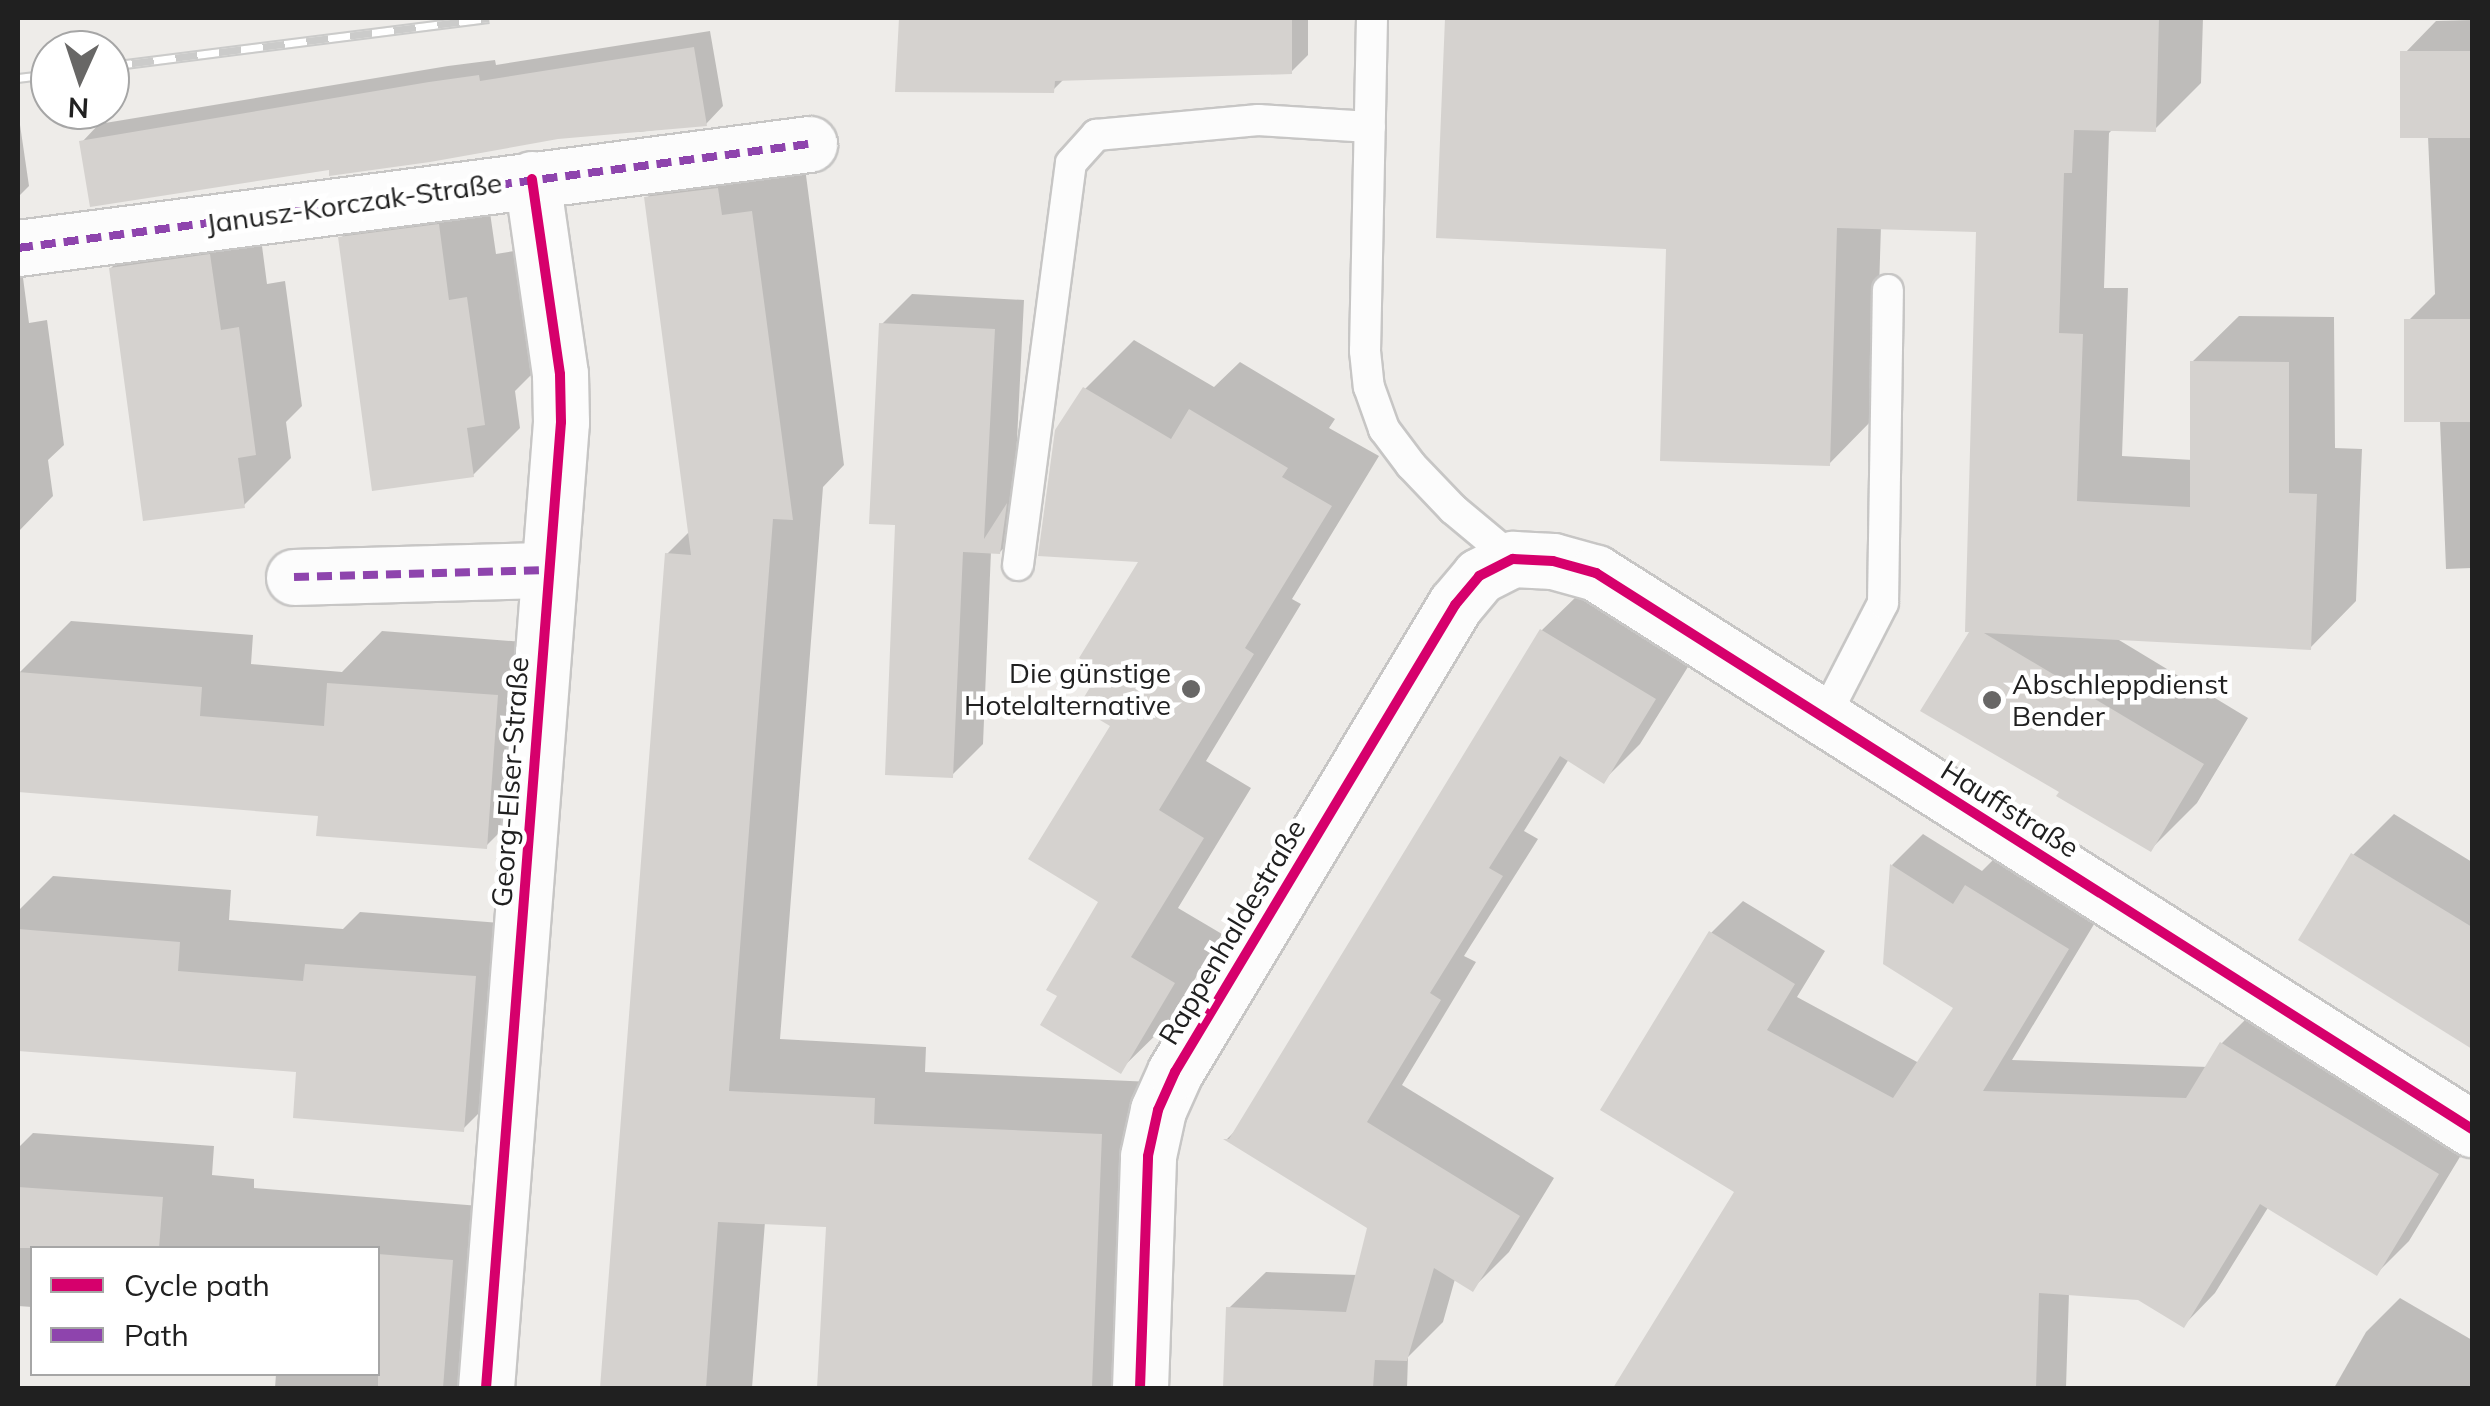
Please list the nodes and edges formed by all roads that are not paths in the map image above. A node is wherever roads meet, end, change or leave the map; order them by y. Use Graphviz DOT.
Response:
graph roads {
  1 [pos="1372,18"];
  2 [pos="1370,127"];
  3 [pos="809,144"];
  4 [pos="532,179"];
  5 [pos="18,248"];
  6 [pos="1888,290"];
  7 [pos="1513,559"];
  8 [pos="1018,565"];
  9 [pos="549,570"];
  10 [pos="294,577"];
  11 [pos="1824,718"];
  12 [pos="2472,1129"];
  13 [pos="486,1388"];
  14 [pos="1140,1388"];
  1 -- 2 [label="lane"];
  2 -- 7 [label="lane"];
  2 -- 8 [label="lane"];
  3 -- 4 [label="street, Janusz-Korczak-Straße"];
  4 -- 5 [label="street, Janusz-Korczak-Straße"];
  4 -- 9 [label="street, Georg-Elser-Straße"];
  6 -- 11 [label="lane"];
  7 -- 11 [label="street, Hauffstraße"];
  7 -- 14 [label="street, Rappenhaldestraße"];
  9 -- 10 [label="street"];
  9 -- 13 [label="street, Georg-Elser-Straße"];
  11 -- 12 [label="street, Hauffstraße"];
}
